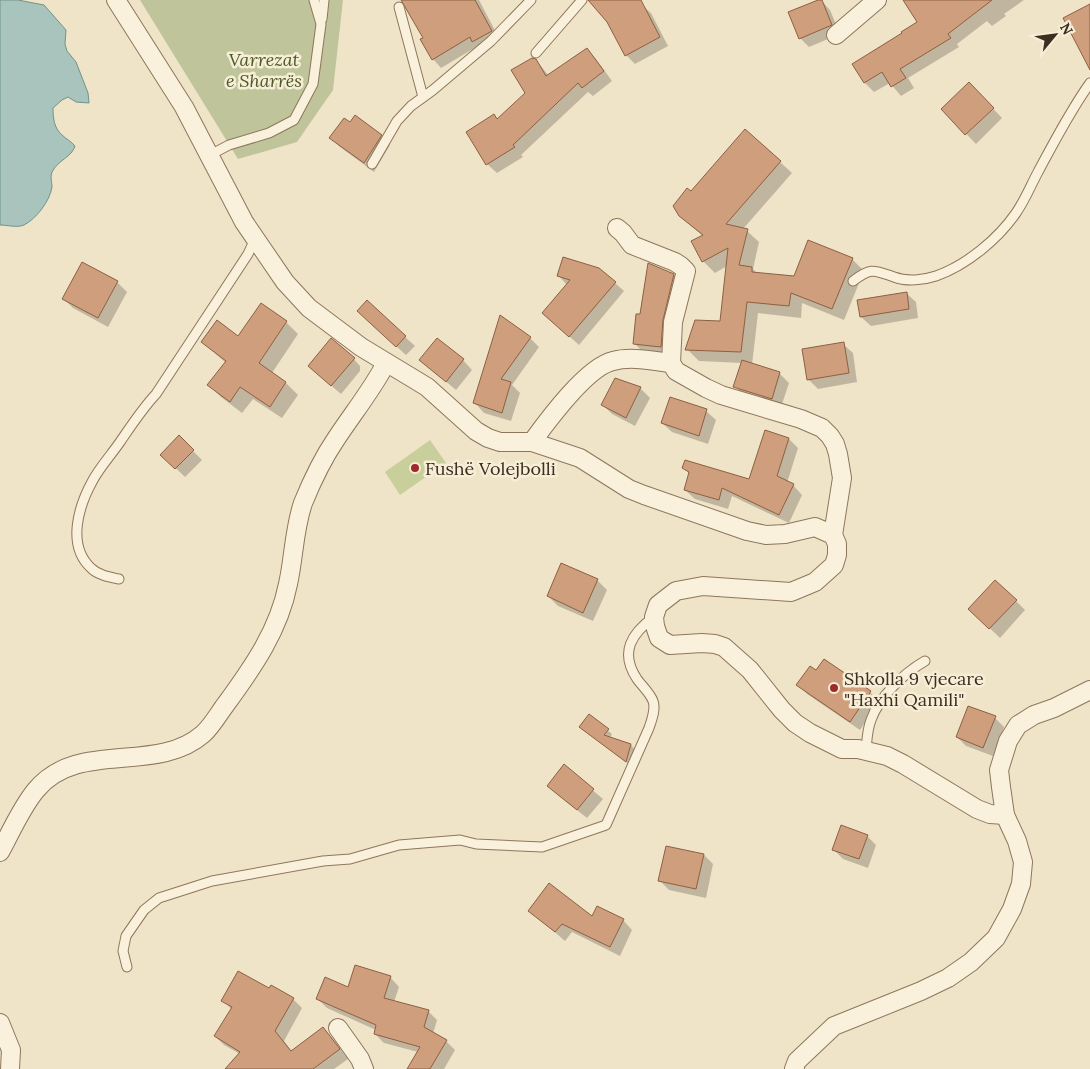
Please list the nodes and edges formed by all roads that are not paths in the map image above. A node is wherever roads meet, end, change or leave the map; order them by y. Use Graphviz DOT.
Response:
graph roads {
  1 [pos="116,0"];
  2 [pos="314,0"];
  3 [pos="324,0"];
  4 [pos="531,0"];
  5 [pos="582,0"];
  6 [pos="876,0"];
  7 [pos="399,7"];
  8 [pos="321,24"];
  9 [pos="836,35"];
  10 [pos="536,53"];
  11 [pos="1090,83"];
  12 [pos="422,97"];
  13 [pos="210,155"];
  14 [pos="372,164"];
  15 [pos="617,228"];
  16 [pos="256,239"];
  17 [pos="853,281"];
  18 [pos="386,363"];
  19 [pos="671,363"];
  20 [pos="532,442"];
  21 [pos="833,535"];
  22 [pos="119,579"];
  23 [pos="654,617"];
  24 [pos="925,661"];
  25 [pos="1090,690"];
  26 [pos="866,751"];
  27 [pos="1005,815"];
  28 [pos="0,852"];
  29 [pos="127,967"];
  30 [pos="0,1023"];
  31 [pos="338,1028"];
  32 [pos="10,1069"];
  33 [pos="364,1069"];
  34 [pos="794,1069"];
  1 -- 13 [label="street"];
  2 -- 8 [label="lane"];
  3 -- 8 [label="lane"];
  4 -- 12 [label="lane"];
  5 -- 10 [label="lane"];
  6 -- 9 [label="street"];
  7 -- 12 [label="lane"];
  8 -- 13 [label="lane"];
  11 -- 17 [label="lane"];
  12 -- 14 [label="lane"];
  13 -- 16 [label="street"];
  15 -- 19 [label="street"];
  16 -- 18 [label="street"];
  16 -- 22 [label="lane"];
  18 -- 20 [label="street"];
  18 -- 28 [label="street"];
  19 -- 20 [label="street"];
  19 -- 21 [label="street"];
  20 -- 21 [label="street"];
  21 -- 23 [label="street"];
  23 -- 26 [label="street"];
  23 -- 29 [label="lane"];
  24 -- 26 [label="lane"];
  25 -- 27 [label="street"];
  26 -- 27 [label="street"];
  27 -- 34 [label="street"];
  30 -- 32 [label="street"];
  31 -- 33 [label="street"];
}
